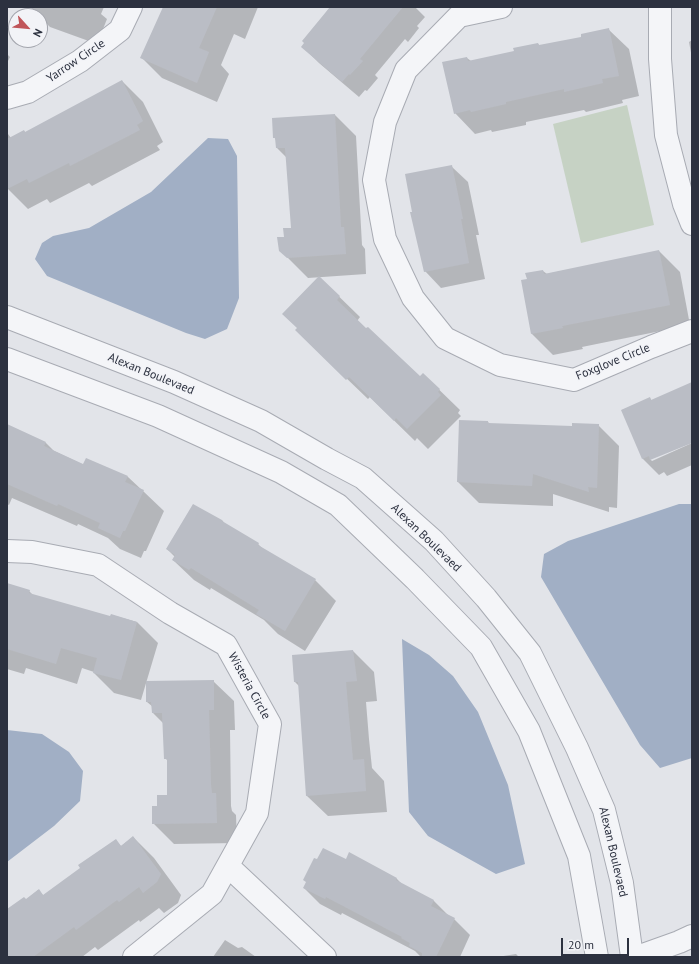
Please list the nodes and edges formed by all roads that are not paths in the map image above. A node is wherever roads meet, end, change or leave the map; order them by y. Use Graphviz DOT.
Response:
graph roads {
  1 [pos="131,7"];
  2 [pos="501,7"];
  3 [pos="660,7"];
  4 [pos="7,98"];
  5 [pos="692,224"];
  6 [pos="7,317"];
  7 [pos="692,331"];
  8 [pos="7,360"];
  9 [pos="7,551"];
  10 [pos="228,866"];
  11 [pos="692,936"];
  12 [pos="134,957"];
  13 [pos="325,957"];
  14 [pos="597,957"];
  15 [pos="632,957"];
  16 [pos="637,957"];
  1 -- 4 [label="street, Yarrow Circle"];
  2 -- 7 [label="street, Foxglove Circle"];
  3 -- 5 [label="street"];
  6 -- 15 [label="street, Alexan Boulevaed"];
  8 -- 14 [label="street"];
  9 -- 10 [label="street, Wisteria Circle"];
  10 -- 12 [label="street, Wisteria Circle"];
  10 -- 13 [label="street"];
  11 -- 16 [label="street"];
}
